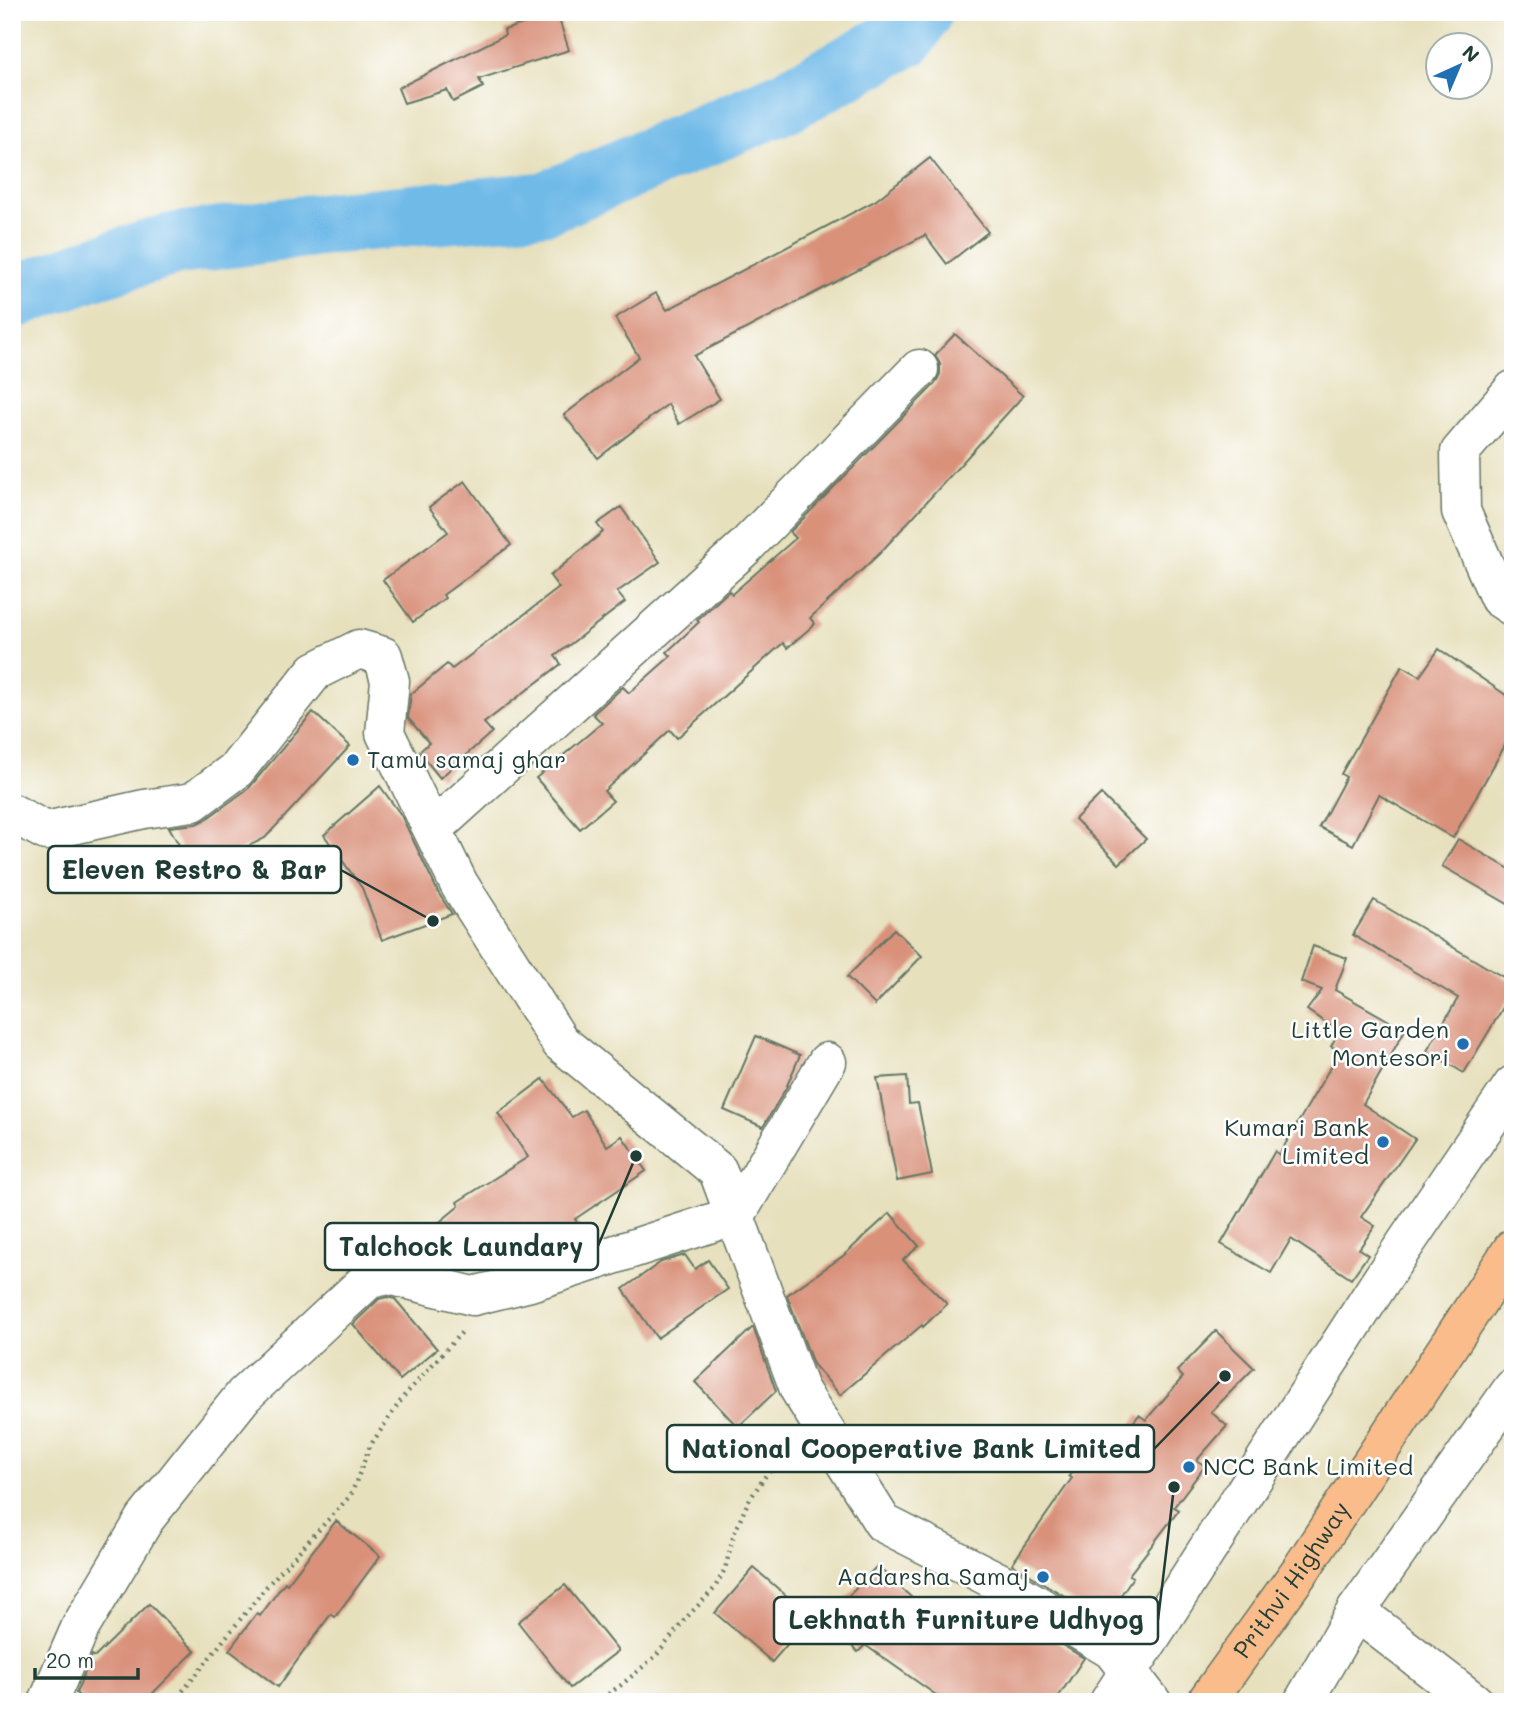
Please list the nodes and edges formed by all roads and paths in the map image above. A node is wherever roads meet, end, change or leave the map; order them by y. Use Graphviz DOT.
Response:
graph roads {
  1 [pos="919,369"];
  2 [pos="1513,390"];
  3 [pos="1513,607"];
  4 [pos="12,813"];
  5 [pos="433,829"];
  6 [pos="827,1062"];
  7 [pos="1513,1085"];
  8 [pos="736,1215"];
  9 [pos="1513,1248"];
  10 [pos="469,1327"];
  11 [pos="1513,1388"];
  12 [pos="826,1432"];
  13 [pos="1356,1611"];
  14 [pos="1118,1686"];
  15 [pos="48,1702"];
  16 [pos="174,1702"];
  17 [pos="597,1702"];
  18 [pos="1152,1702"];
  19 [pos="1206,1702"];
  20 [pos="1303,1702"];
  21 [pos="1474,1702"];
  1 -- 5 [label="street"];
  2 -- 3 [label="street"];
  4 -- 5 [label="street"];
  5 -- 8 [label="street"];
  6 -- 8 [label="street"];
  7 -- 14 [label="street"];
  8 -- 12 [label="street"];
  8 -- 15 [label="street"];
  9 -- 19 [label="highway, Prithvi Highway"];
  10 -- 16 [label="path"];
  11 -- 13 [label="street"];
  12 -- 14 [label="street"];
  12 -- 17 [label="path"];
  13 -- 20 [label="street"];
  13 -- 21 [label="street"];
  14 -- 18 [label="street"];
}
